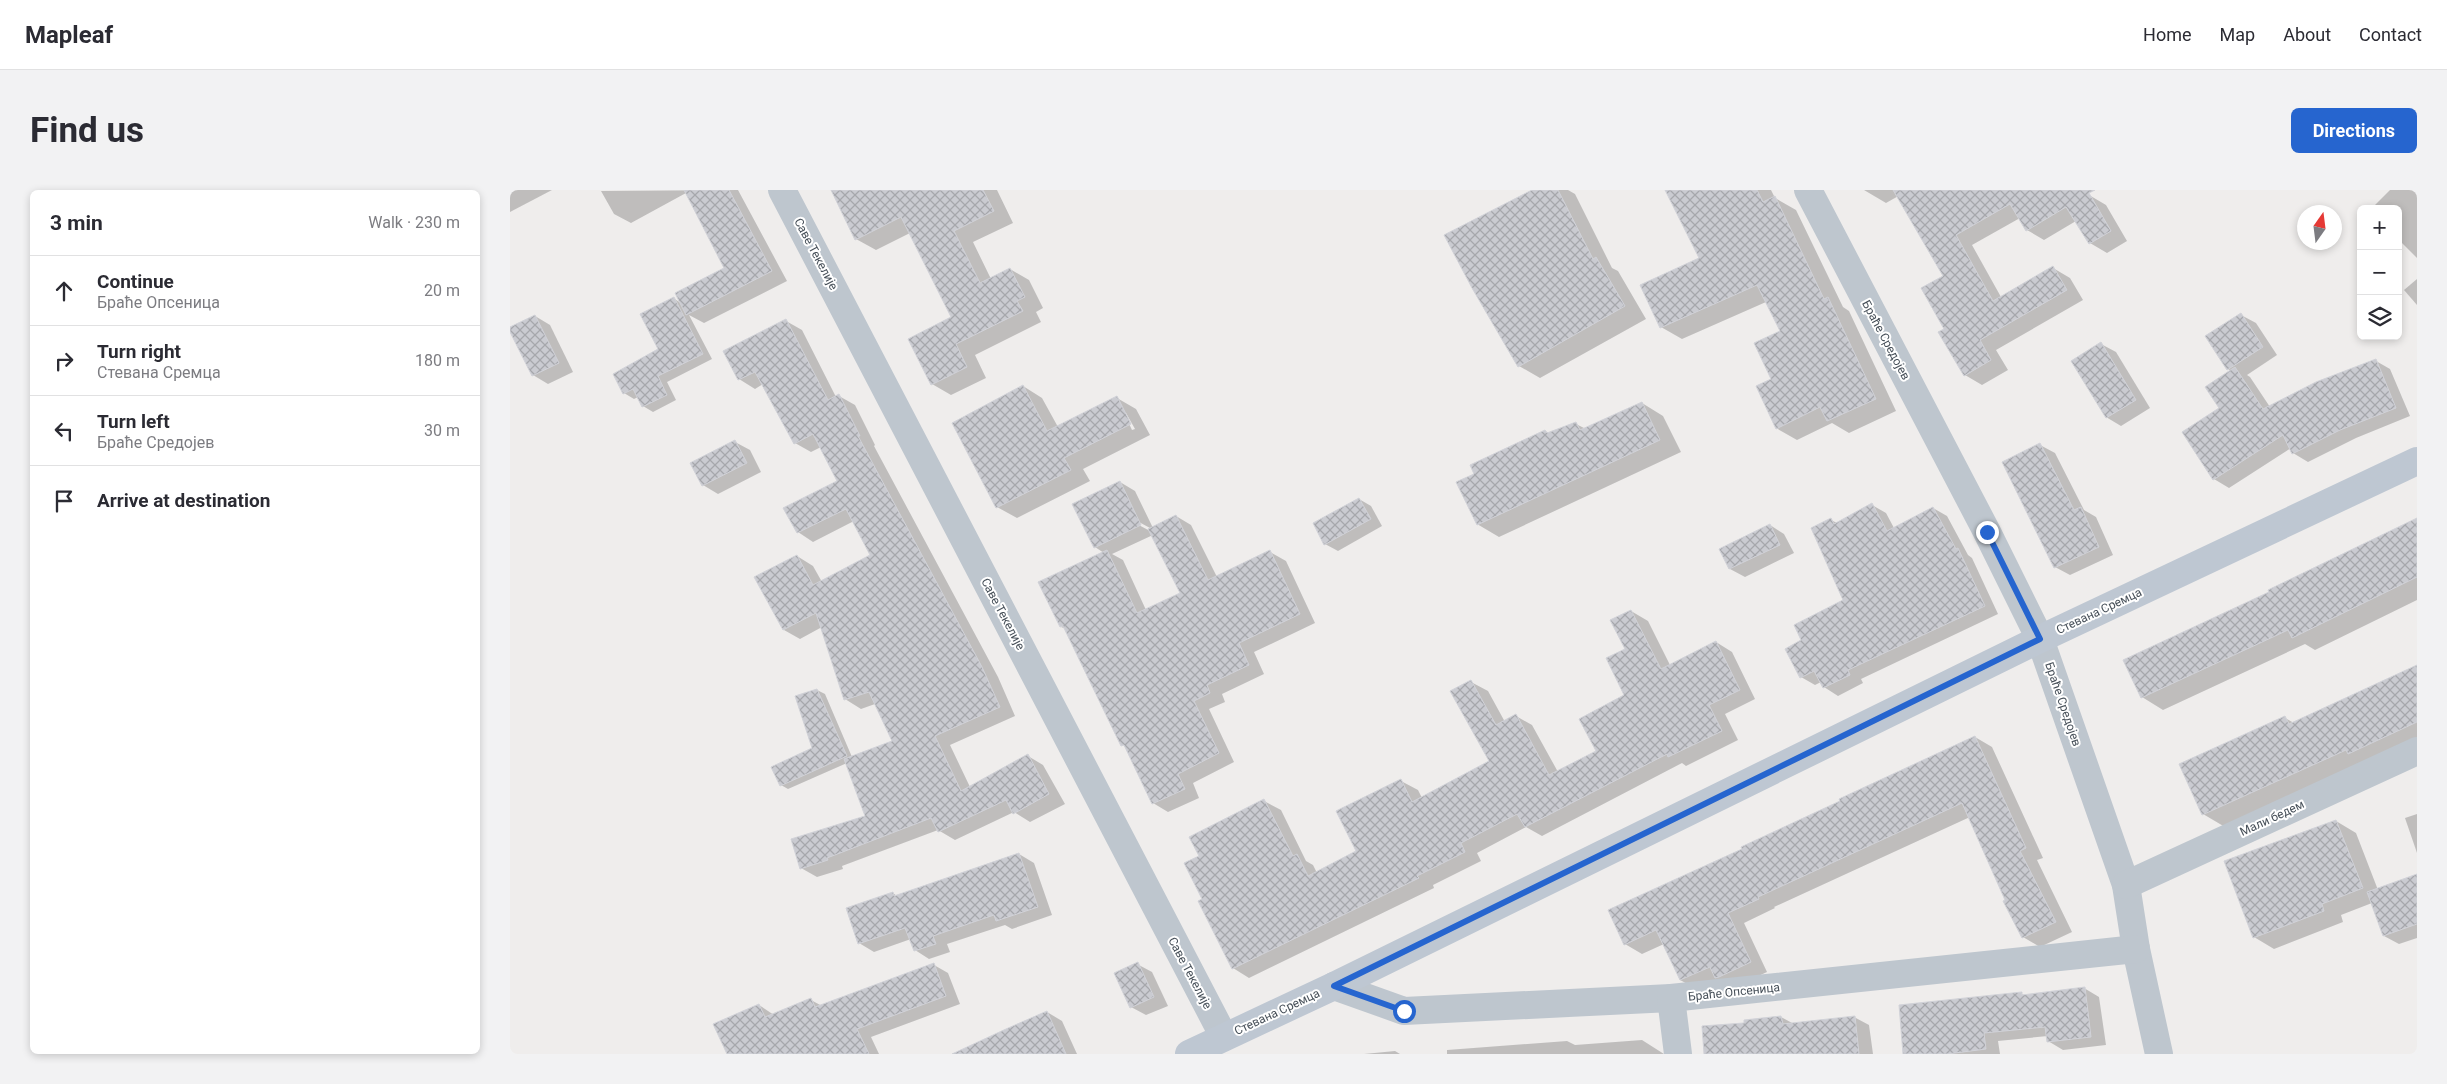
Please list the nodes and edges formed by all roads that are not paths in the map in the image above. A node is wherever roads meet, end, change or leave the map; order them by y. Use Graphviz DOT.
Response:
graph roads {
  1 [pos="782,190"];
  2 [pos="1808,190"];
  3 [pos="2417,461"];
  4 [pos="2040,639"];
  5 [pos="2417,751"];
  6 [pos="2126,885"];
  7 [pos="2136,949"];
  8 [pos="1334,986"];
  9 [pos="1671,998"];
  10 [pos="1224,1037"];
  11 [pos="1189,1054"];
  12 [pos="1678,1054"];
  13 [pos="2159,1054"];
  1 -- 10 [label="street, Саве Текелије"];
  2 -- 4 [label="street, Браће Средојев"];
  3 -- 4 [label="street, Стевана Сремца"];
  4 -- 6 [label="street, Браће Средојев"];
  4 -- 8 [label="street, Стевана Сремца"];
  5 -- 6 [label="street, Мали бедем"];
  6 -- 7 [label="street, Браће Средојев"];
  7 -- 9 [label="street, Браће Опсеница"];
  7 -- 13 [label="street, Браће Средојев"];
  8 -- 9 [label="street, Браће Опсеница"];
  8 -- 10 [label="street, Стевана Сремца"];
  9 -- 12 [label="street"];
  10 -- 11 [label="street, Стевана Сремца"];
}
